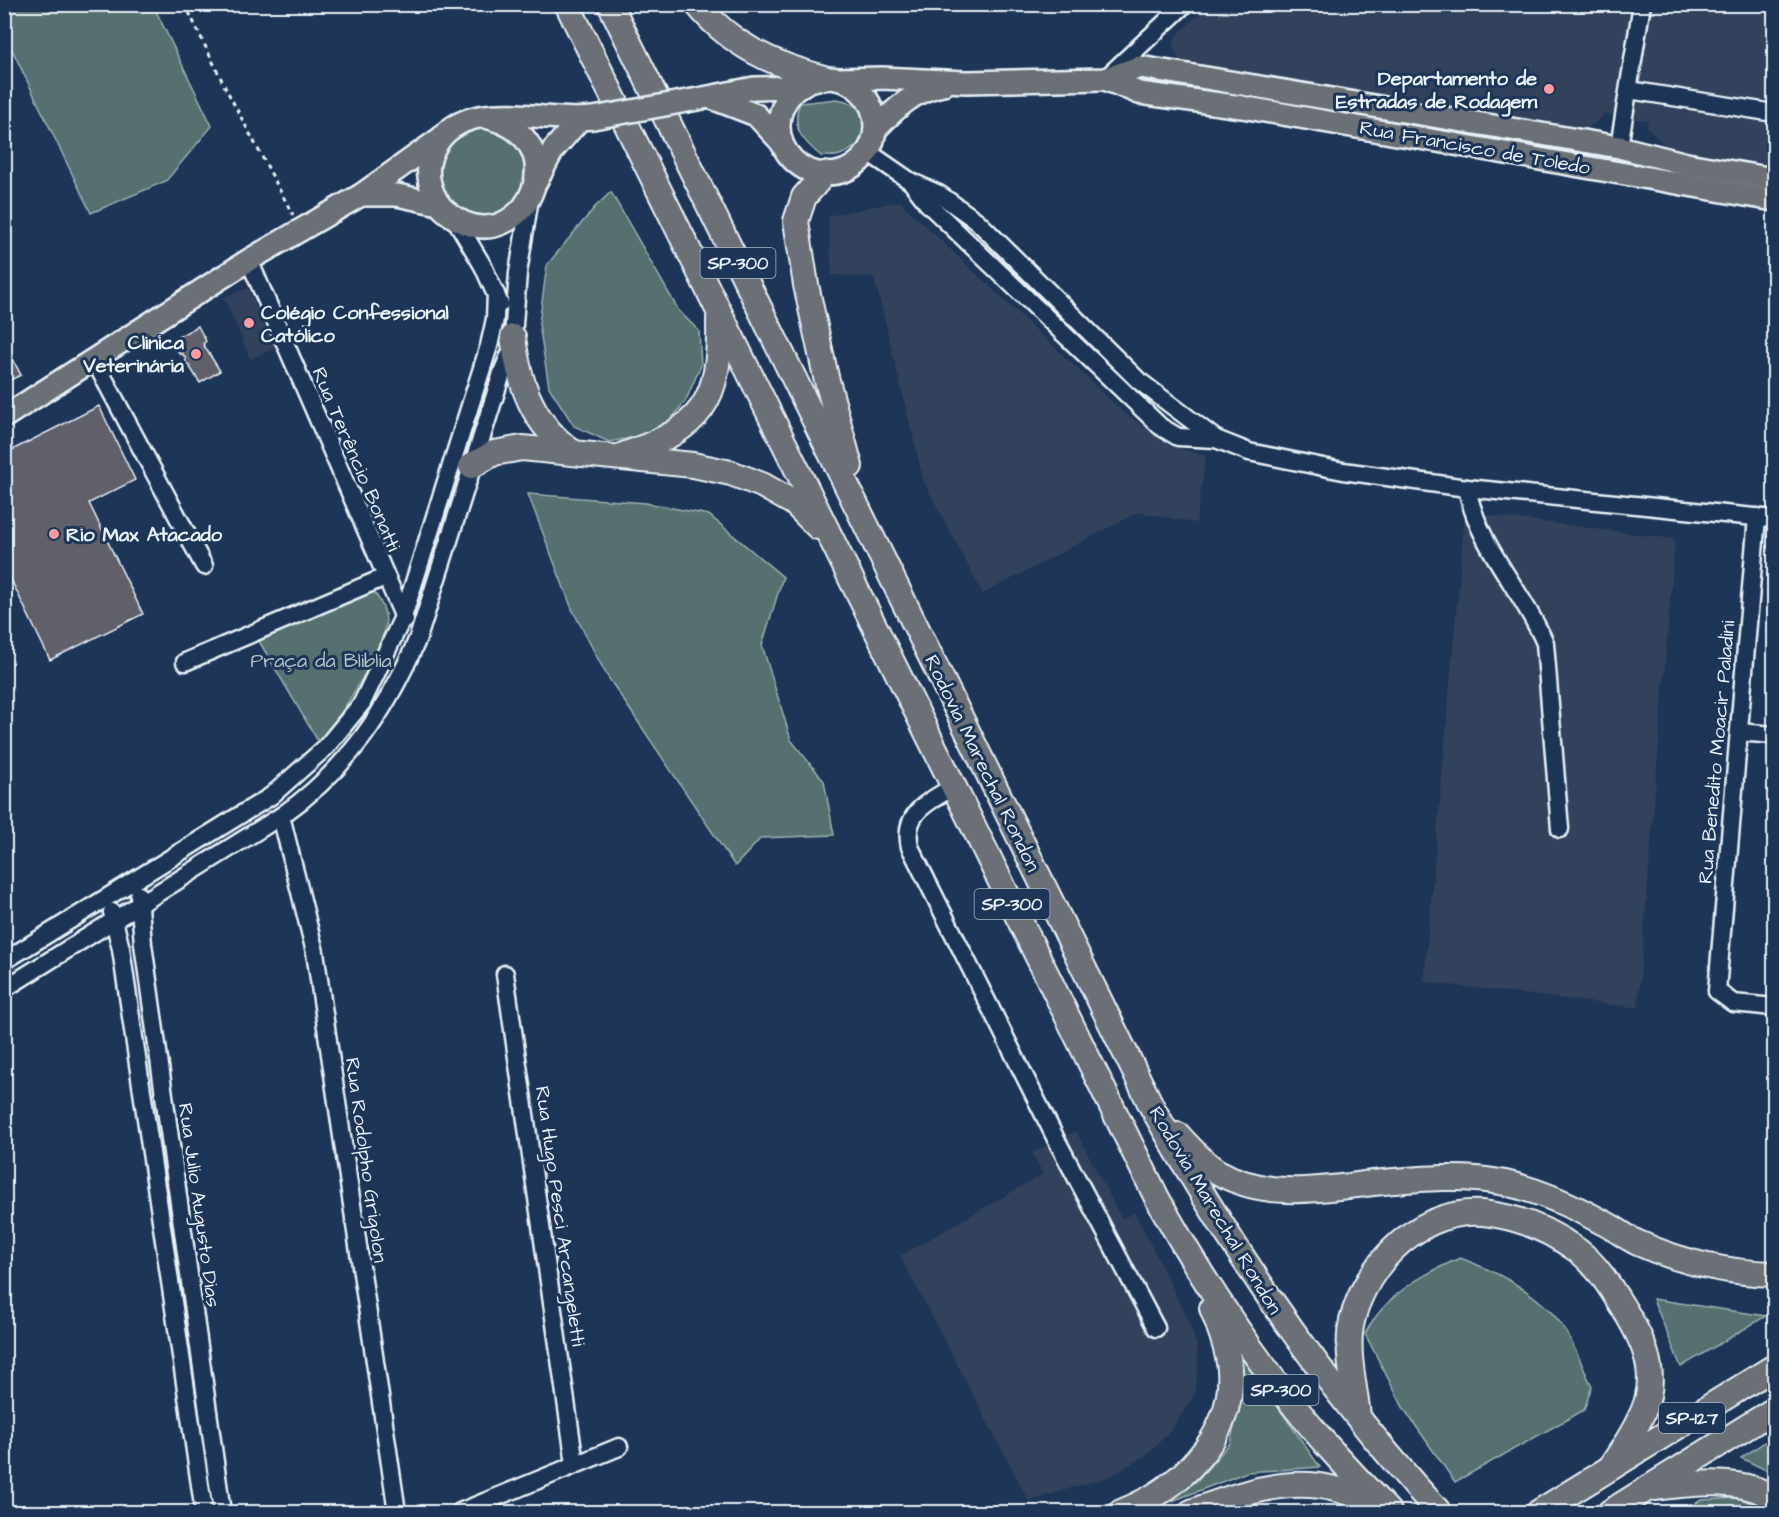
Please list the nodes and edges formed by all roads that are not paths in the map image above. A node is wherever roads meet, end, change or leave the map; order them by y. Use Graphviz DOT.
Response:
graph roads {
  1 [pos="567,4"];
  2 [pos="610,4"];
  3 [pos="697,4"];
  4 [pos="1185,4"];
  5 [pos="1642,4"];
  6 [pos="831,78"];
  7 [pos="1105,79"];
  8 [pos="966,82"];
  9 [pos="800,87"];
  10 [pos="1629,90"];
  11 [pos="705,99"];
  12 [pos="1774,113"];
  13 [pos="485,117"];
  14 [pos="587,118"];
  15 [pos="875,130"];
  16 [pos="438,140"];
  17 [pos="783,145"];
  18 [pos="1619,147"];
  19 [pos="868,152"];
  20 [pos="824,174"];
  21 [pos="1774,179"];
  22 [pos="910,181"];
  23 [pos="533,189"];
  24 [pos="361,195"];
  25 [pos="1774,200"];
  26 [pos="446,211"];
  27 [pos="249,260"];
  28 [pos="1035,279"];
  29 [pos="496,294"];
  30 [pos="1022,294"];
  31 [pos="718,310"];
  32 [pos="1084,327"];
  33 [pos="514,341"];
  34 [pos="1071,341"];
  35 [pos="93,358"];
  36 [pos="4,417"];
  37 [pos="1216,439"];
  38 [pos="576,455"];
  39 [pos="617,457"];
  40 [pos="471,466"];
  41 [pos="1467,488"];
  42 [pos="1757,517"];
  43 [pos="1774,519"];
  44 [pos="865,520"];
  45 [pos="833,543"];
  46 [pos="204,566"];
  47 [pos="385,577"];
  48 [pos="403,617"];
  49 [pos="418,638"];
  50 [pos="185,662"];
  51 [pos="1739,732"];
  52 [pos="1774,735"];
  53 [pos="953,787"];
  54 [pos="281,816"];
  55 [pos="1560,829"];
  56 [pos="136,879"];
  57 [pos="107,897"];
  58 [pos="141,903"];
  59 [pos="115,919"];
  60 [pos="4,961"];
  61 [pos="505,974"];
  62 [pos="4,989"];
  63 [pos="1774,1007"];
  64 [pos="1152,1107"];
  65 [pos="1194,1264"];
  66 [pos="1774,1274"];
  67 [pos="1156,1328"];
  68 [pos="1774,1367"];
  69 [pos="1774,1410"];
  70 [pos="1358,1416"];
  71 [pos="620,1447"];
  72 [pos="575,1464"];
  73 [pos="1610,1468"];
  74 [pos="1645,1490"];
  75 [pos="1774,1500"];
  76 [pos="1434,1507"];
  77 [pos="1385,1509"];
  78 [pos="204,1512"];
  79 [pos="222,1512"];
  80 [pos="397,1512"];
  81 [pos="460,1512"];
  82 [pos="1121,1512"];
  83 [pos="1191,1512"];
  84 [pos="1539,1512"];
  85 [pos="1610,1512"];
  1 -- 31 [label="highway, Rodovia Marechal Rondon / SP-300"];
  2 -- 44 [label="highway, Rodovia Marechal Rondon / SP-300"];
  3 -- 6 [label="highway"];
  4 -- 7 [label="street"];
  5 -- 10 [label="street"];
  6 -- 8 [label="main road"];
  6 -- 9 [label="main road"];
  6 -- 15 [label="main road"];
  7 -- 8 [label="main road"];
  7 -- 18 [label="main road, Rua Francisco de Toledo"];
  7 -- 25 [label="main road, Rua Francisco de Toledo"];
  8 -- 15 [label="main road"];
  9 -- 11 [label="main road"];
  9 -- 17 [label="main road"];
  10 -- 12 [label="street"];
  10 -- 18 [label="street"];
  11 -- 14 [label="main road, bridge"];
  11 -- 17 [label="main road"];
  13 -- 14 [label="main road"];
  13 -- 16 [label="main road"];
  13 -- 23 [label="main road"];
  14 -- 23 [label="main road"];
  15 -- 19 [label="main road"];
  16 -- 24 [label="main road"];
  16 -- 26 [label="main road"];
  17 -- 20 [label="main road"];
  18 -- 21 [label="main road, Rua Francisco de Toledo"];
  19 -- 20 [label="main road"];
  19 -- 22 [label="street"];
  20 -- 44 [label="highway"];
  22 -- 28 [label="street"];
  22 -- 30 [label="street"];
  23 -- 26 [label="main road"];
  23 -- 33 [label="street"];
  24 -- 26 [label="main road"];
  24 -- 27 [label="main road"];
  26 -- 29 [label="street"];
  27 -- 35 [label="main road"];
  27 -- 47 [label="street, Rua Terêncio Bonatti"];
  28 -- 30 [label="street"];
  28 -- 32 [label="street"];
  29 -- 33 [label="street"];
  29 -- 48 [label="street"];
  30 -- 34 [label="street"];
  31 -- 39 [label="highway"];
  31 -- 45 [label="highway, Rodovia Marechal Rondon / SP-300"];
  32 -- 34 [label="street"];
  32 -- 37 [label="street"];
  33 -- 38 [label="highway"];
  33 -- 40 [label="street"];
  34 -- 37 [label="street"];
  35 -- 36 [label="main road"];
  35 -- 46 [label="street"];
  37 -- 41 [label="street"];
  38 -- 39 [label="highway"];
  38 -- 40 [label="highway"];
  39 -- 45 [label="highway"];
  40 -- 49 [label="street"];
  41 -- 42 [label="street"];
  41 -- 55 [label="street"];
  42 -- 43 [label="street"];
  42 -- 51 [label="street, Rua Benedito Moacir Paladini"];
  44 -- 64 [label="highway, Rodovia Marechal Rondon / SP-300"];
  45 -- 53 [label="highway, Rodovia Marechal Rondon / SP-300"];
  47 -- 48 [label="street, Rua Terêncio Bonatti"];
  47 -- 50 [label="street"];
  48 -- 49 [label="street, Rua Terêncio Bonatti"];
  48 -- 56 [label="street"];
  49 -- 54 [label="street"];
  51 -- 52 [label="street"];
  51 -- 63 [label="street, Rua Benedito Moacir Paladini"];
  53 -- 65 [label="highway, Rodovia Marechal Rondon / SP-300"];
  53 -- 67 [label="street"];
  54 -- 58 [label="street"];
  54 -- 80 [label="street, Rua Rodolpho Grigolon"];
  56 -- 57 [label="street"];
  56 -- 58 [label="street, Rua Julio Augusto Dias"];
  57 -- 59 [label="street, Rua Julio Augusto Dias"];
  57 -- 60 [label="street"];
  58 -- 59 [label="street"];
  58 -- 79 [label="street, Rua Julio Augusto Dias"];
  59 -- 62 [label="street"];
  59 -- 78 [label="street, Rua Julio Augusto Dias"];
  61 -- 72 [label="street, Rua Hugo Pesci Arcangeletti"];
  64 -- 66 [label="highway"];
  64 -- 70 [label="highway, Rodovia Marechal Rondon / SP-300"];
  65 -- 77 [label="highway, Rodovia Marechal Rondon / SP-300"];
  65 -- 82 [label="highway"];
  68 -- 73 [label="highway, SP-127"];
  69 -- 74 [label="highway, SP-127"];
  70 -- 73 [label="highway"];
  70 -- 76 [label="highway, Rodovia Marechal Rondon / SP-300"];
  71 -- 72 [label="street"];
  72 -- 81 [label="street"];
  73 -- 84 [label="highway, SP-127"];
  74 -- 75 [label="highway"];
  74 -- 85 [label="highway, SP-127"];
  77 -- 83 [label="highway"];
}
